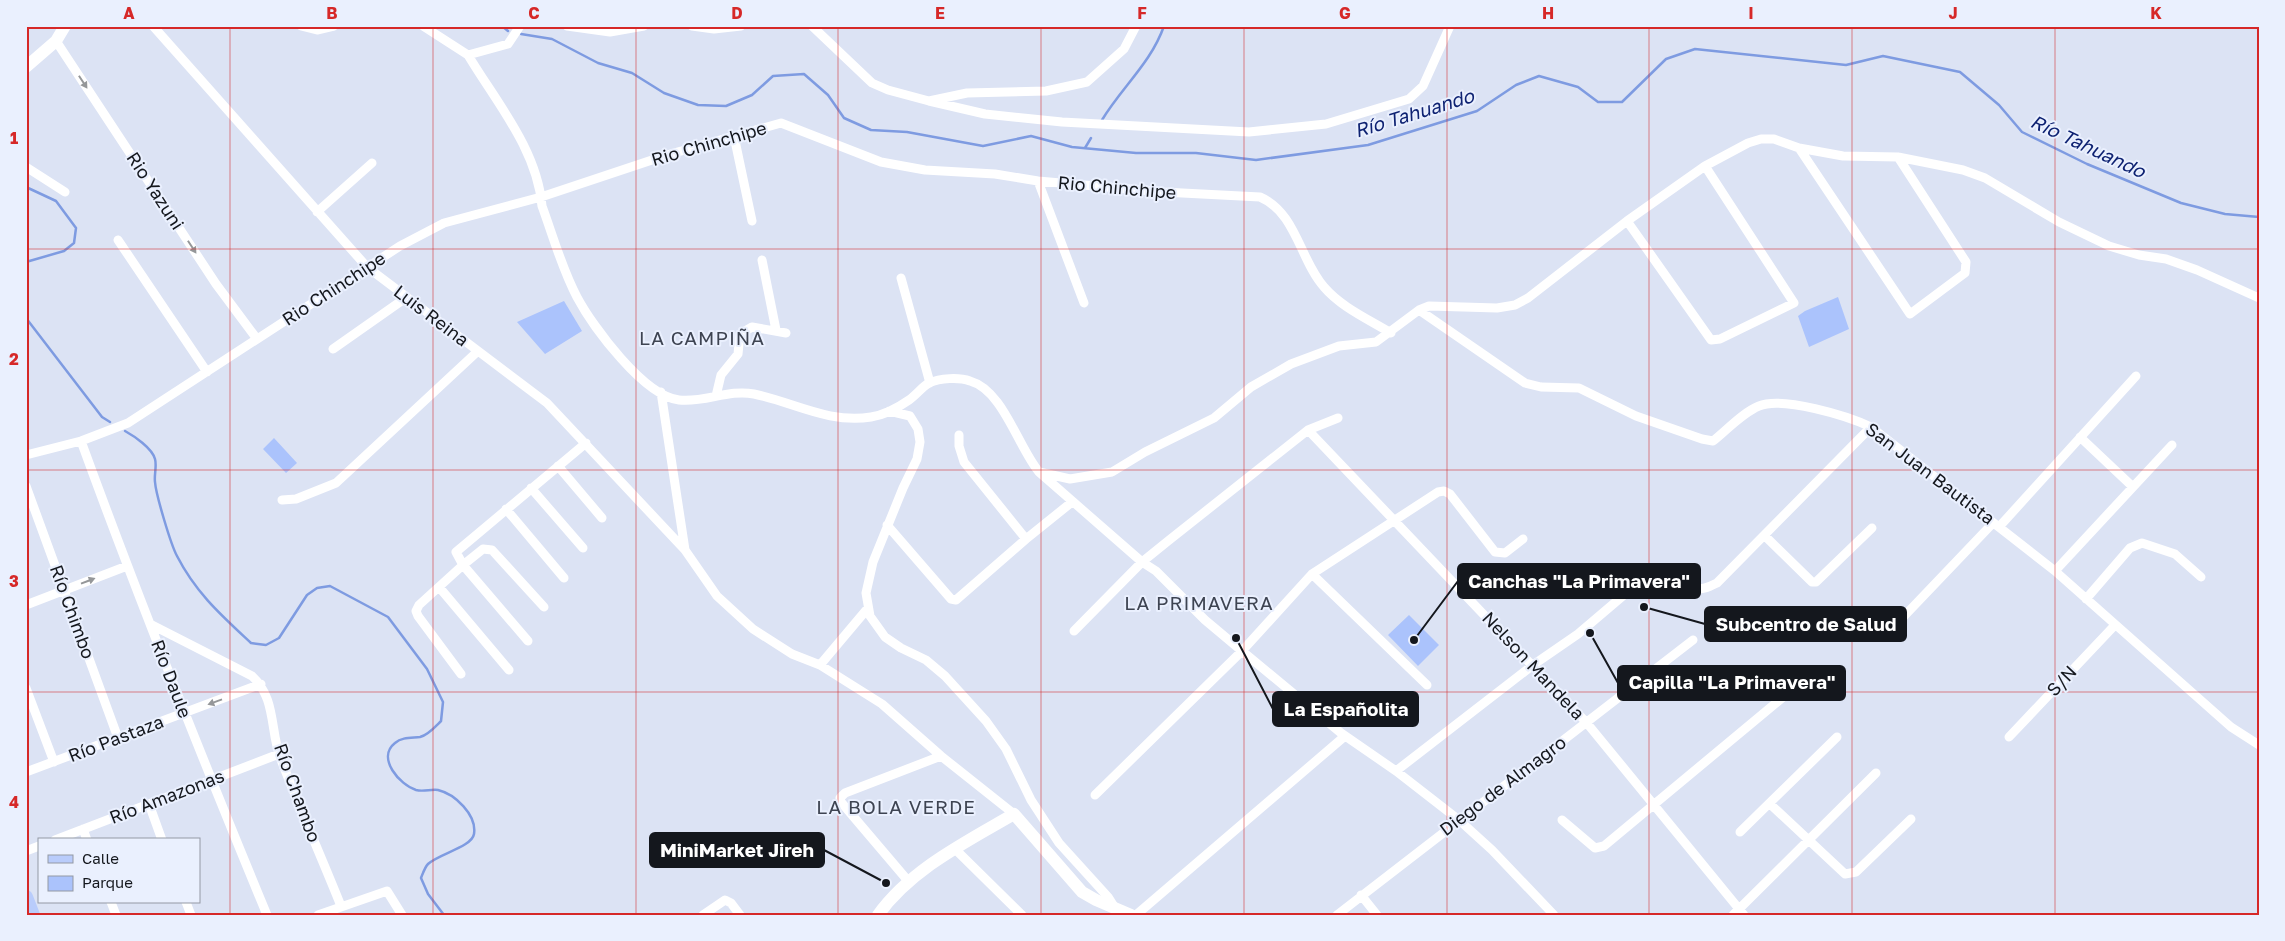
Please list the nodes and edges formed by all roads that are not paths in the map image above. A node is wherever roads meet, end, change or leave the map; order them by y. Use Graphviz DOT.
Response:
graph roads {
  1 [pos="65,26"];
  2 [pos="153,26"];
  3 [pos="301,26"];
  4 [pos="334,26"];
  5 [pos="423,26"];
  6 [pos="520,26"];
  7 [pos="568,26"];
  8 [pos="644,26"];
  9 [pos="692,26"];
  10 [pos="741,26"];
  11 [pos="812,26"];
  12 [pos="1136,26"];
  13 [pos="1450,26"];
  14 [pos="56,41"];
  15 [pos="468,55"];
  16 [pos="26,67"];
  17 [pos="929,101"];
  18 [pos="734,136"];
  19 [pos="1799,148"];
  20 [pos="1898,157"];
  21 [pos="372,164"];
  22 [pos="1705,166"];
  23 [pos="26,167"];
  24 [pos="1038,181"];
  25 [pos="65,192"];
  26 [pos="541,196"];
  27 [pos="317,212"];
  28 [pos="752,221"];
  29 [pos="1627,221"];
  30 [pos="118,240"];
  31 [pos="762,260"];
  32 [pos="367,267"];
  33 [pos="902,278"];
  34 [pos="407,297"];
  35 [pos="2259,298"];
  36 [pos="1084,303"];
  37 [pos="1419,310"];
  38 [pos="776,330"];
  39 [pos="786,333"];
  40 [pos="1391,333"];
  41 [pos="257,339"];
  42 [pos="333,349"];
  43 [pos="478,351"];
  44 [pos="207,372"];
  45 [pos="2136,376"];
  46 [pos="930,382"];
  47 [pos="660,392"];
  48 [pos="716,396"];
  49 [pos="889,411"];
  50 [pos="1338,418"];
  51 [pos="1871,427"];
  52 [pos="1308,430"];
  53 [pos="959,435"];
  54 [pos="2080,437"];
  55 [pos="82,441"];
  56 [pos="586,443"];
  57 [pos="2172,444"];
  58 [pos="26,455"];
  59 [pos="558,466"];
  60 [pos="1039,472"];
  61 [pos="26,486"];
  62 [pos="2133,487"];
  63 [pos="531,488"];
  64 [pos="282,500"];
  65 [pos="1072,502"];
  66 [pos="506,509"];
  67 [pos="602,518"];
  68 [pos="1394,522"];
  69 [pos="887,525"];
  70 [pos="1996,525"];
  71 [pos="1872,528"];
  72 [pos="1765,536"];
  73 [pos="1026,539"];
  74 [pos="1523,539"];
  75 [pos="583,548"];
  76 [pos="685,550"];
  77 [pos="1142,562"];
  78 [pos="463,565"];
  79 [pos="127,566"];
  80 [pos="2055,571"];
  81 [pos="1312,574"];
  82 [pos="2201,577"];
  83 [pos="564,578"];
  84 [pos="439,587"];
  85 [pos="64,591"];
  86 [pos="2086,599"];
  87 [pos="26,605"];
  88 [pos="544,608"];
  89 [pos="868,608"];
  90 [pos="150,624"];
  91 [pos="2115,625"];
  92 [pos="1074,631"];
  93 [pos="1889,632"];
  94 [pos="1693,640"];
  95 [pos="528,641"];
  96 [pos="1242,651"];
  97 [pos="820,665"];
  98 [pos="1533,665"];
  99 [pos="509,670"];
  100 [pos="461,674"];
  101 [pos="261,684"];
  102 [pos="1427,685"];
  103 [pos="26,688"];
  104 [pos="1788,693"];
  105 [pos="185,713"];
  106 [pos="1586,722"];
  107 [pos="1346,736"];
  108 [pos="2009,736"];
  109 [pos="1836,737"];
  110 [pos="118,738"];
  111 [pos="2259,745"];
  112 [pos="279,754"];
  113 [pos="941,756"];
  114 [pos="54,762"];
  115 [pos="1396,770"];
  116 [pos="26,772"];
  117 [pos="1876,773"];
  118 [pos="211,780"];
  119 [pos="1095,795"];
  120 [pos="149,804"];
  121 [pos="1770,804"];
  122 [pos="1654,806"];
  123 [pos="1014,814"];
  124 [pos="1459,820"];
  125 [pos="1562,820"];
  126 [pos="1911,820"];
  127 [pos="83,829"];
  128 [pos="1740,832"];
  129 [pos="60,838"];
  130 [pos="86,838"];
  131 [pos="161,838"];
  132 [pos="1809,841"];
  133 [pos="38,846"];
  134 [pos="955,849"];
  135 [pos="26,850"];
  136 [pos="909,882"];
  137 [pos="1362,895"];
  138 [pos="26,897"];
  139 [pos="341,906"];
  140 [pos="1115,908"];
  141 [pos="882,913"];
  142 [pos="1738,913"];
  143 [pos="33,915"];
  144 [pos="267,915"];
  145 [pos="318,915"];
  146 [pos="402,915"];
  147 [pos="703,915"];
  148 [pos="740,915"];
  149 [pos="1022,915"];
  150 [pos="1131,915"];
  151 [pos="1136,915"];
  152 [pos="1337,915"];
  153 [pos="1377,915"];
  154 [pos="1554,915"];
  1 -- 14 [label="main road"];
  2 -- 27 [label="street, Luis Reina"];
  3 -- 4 [label="street"];
  5 -- 15 [label="street"];
  6 -- 15 [label="street"];
  7 -- 8 [label="street"];
  9 -- 10 [label="street"];
  11 -- 17 [label="street"];
  12 -- 17 [label="street"];
  13 -- 17 [label="street"];
  14 -- 16 [label="main road"];
  14 -- 41 [label="street, Rio Yazuni, one-way"];
  15 -- 26 [label="street"];
  18 -- 24 [label="street, Rio Chinchipe"];
  18 -- 26 [label="street, Rio Chinchipe"];
  18 -- 28 [label="street"];
  19 -- 20 [label="street"];
  19 -- 20 [label="street"];
  19 -- 22 [label="street"];
  20 -- 35 [label="street"];
  21 -- 27 [label="street"];
  22 -- 29 [label="street"];
  22 -- 29 [label="street"];
  23 -- 25 [label="street"];
  24 -- 36 [label="street"];
  24 -- 40 [label="street, Rio Chinchipe"];
  26 -- 32 [label="street, Rio Chinchipe"];
  26 -- 47 [label="street"];
  27 -- 32 [label="street, Luis Reina"];
  29 -- 37 [label="street"];
  30 -- 44 [label="street"];
  31 -- 38 [label="street"];
  32 -- 34 [label="street, Luis Reina"];
  32 -- 41 [label="street, Rio Chinchipe"];
  33 -- 46 [label="street"];
  34 -- 42 [label="street"];
  34 -- 43 [label="street, Luis Reina"];
  37 -- 40 [label="street"];
  37 -- 51 [label="street, San Juan Bautista"];
  38 -- 39 [label="street"];
  38 -- 48 [label="street"];
  40 -- 60 [label="street"];
  41 -- 44 [label="street, Rio Chinchipe"];
  43 -- 56 [label="street, Luis Reina"];
  43 -- 64 [label="street"];
  44 -- 55 [label="street, Rio Chinchipe"];
  45 -- 54 [label="street"];
  46 -- 49 [label="street"];
  46 -- 60 [label="street"];
  47 -- 48 [label="street"];
  47 -- 76 [label="street"];
  48 -- 49 [label="street"];
  49 -- 69 [label="street"];
  50 -- 52 [label="street"];
  51 -- 70 [label="street, San Juan Bautista"];
  51 -- 72 [label="street"];
  52 -- 68 [label="street, Nelson Mandela"];
  52 -- 77 [label="street"];
  53 -- 73 [label="street"];
  54 -- 62 [label="street"];
  54 -- 70 [label="street"];
  55 -- 58 [label="street, Rio Chinchipe"];
  55 -- 79 [label="street, Río Daule"];
  56 -- 59 [label="street"];
  56 -- 76 [label="street, Luis Reina"];
  57 -- 62 [label="street"];
  59 -- 63 [label="street"];
  59 -- 67 [label="street"];
  60 -- 65 [label="street"];
  61 -- 85 [label="street, Río Chimbo"];
  62 -- 80 [label="street"];
  63 -- 66 [label="street"];
  63 -- 75 [label="street"];
  65 -- 73 [label="street"];
  65 -- 77 [label="street"];
  66 -- 78 [label="street"];
  66 -- 83 [label="street"];
  68 -- 74 [label="street"];
  68 -- 81 [label="street"];
  68 -- 98 [label="street, Nelson Mandela"];
  69 -- 73 [label="street"];
  69 -- 89 [label="street"];
  70 -- 80 [label="street, San Juan Bautista"];
  70 -- 93 [label="street"];
  71 -- 72 [label="street"];
  72 -- 98 [label="street"];
  76 -- 97 [label="street, Luis Reina"];
  77 -- 92 [label="street"];
  77 -- 96 [label="street"];
  78 -- 84 [label="street"];
  78 -- 88 [label="street"];
  78 -- 95 [label="street"];
  85 -- 79 [label="street, one-way"];
  79 -- 90 [label="street, Río Daule"];
  80 -- 86 [label="street, San Juan Bautista"];
  81 -- 96 [label="street"];
  81 -- 102 [label="street"];
  82 -- 86 [label="street"];
  84 -- 99 [label="street"];
  84 -- 100 [label="street"];
  85 -- 87 [label="street"];
  85 -- 110 [label="street, Río Chimbo"];
  86 -- 91 [label="street, San Juan Bautista"];
  89 -- 97 [label="street"];
  89 -- 140 [label="street"];
  90 -- 101 [label="street"];
  90 -- 105 [label="street, Río Daule"];
  91 -- 108 [label="street, S/N"];
  91 -- 111 [label="street, San Juan Bautista"];
  94 -- 106 [label="street, Diego de Almagro"];
  96 -- 107 [label="street"];
  96 -- 119 [label="street"];
  97 -- 113 [label="street, Luis Reina"];
  98 -- 106 [label="street, Nelson Mandela"];
  98 -- 115 [label="street"];
  101 -- 105 [label="street, Río Pastaza, one-way"];
  101 -- 112 [label="street, Río Chambo"];
  103 -- 114 [label="street"];
  104 -- 122 [label="street"];
  105 -- 110 [label="street, Río Pastaza"];
  105 -- 118 [label="street, Río Daule"];
  106 -- 122 [label="street, Nelson Mandela"];
  106 -- 124 [label="street, Diego de Almagro"];
  107 -- 115 [label="street"];
  107 -- 151 [label="street"];
  109 -- 121 [label="street"];
  110 -- 114 [label="street, Río Pastaza"];
  112 -- 118 [label="street, Río Amazonas"];
  112 -- 139 [label="street, Río Chambo"];
  113 -- 123 [label="street, Luis Reina"];
  113 -- 136 [label="street"];
  114 -- 116 [label="street, Río Pastaza"];
  115 -- 124 [label="street"];
  117 -- 132 [label="street"];
  118 -- 120 [label="street, Río Amazonas"];
  118 -- 144 [label="street, Río Daule"];
  120 -- 127 [label="street, Río Amazonas"];
  120 -- 131 [label="street"];
  121 -- 128 [label="street"];
  121 -- 132 [label="street"];
  122 -- 125 [label="street"];
  122 -- 142 [label="street, Nelson Mandela"];
  123 -- 134 [label="main road"];
  123 -- 140 [label="main road"];
  124 -- 137 [label="street, Diego de Almagro"];
  124 -- 154 [label="street"];
  126 -- 132 [label="street"];
  127 -- 129 [label="street, Río Amazonas"];
  127 -- 130 [label="street"];
  132 -- 142 [label="street"];
  133 -- 135 [label="street"];
  134 -- 136 [label="main road"];
  134 -- 149 [label="street"];
  136 -- 141 [label="main road"];
  137 -- 152 [label="street, Diego de Almagro"];
  137 -- 153 [label="street"];
  138 -- 143 [label="main road"];
  139 -- 145 [label="street"];
  139 -- 146 [label="street"];
  140 -- 150 [label="main road"];
  147 -- 148 [label="street"];
}
